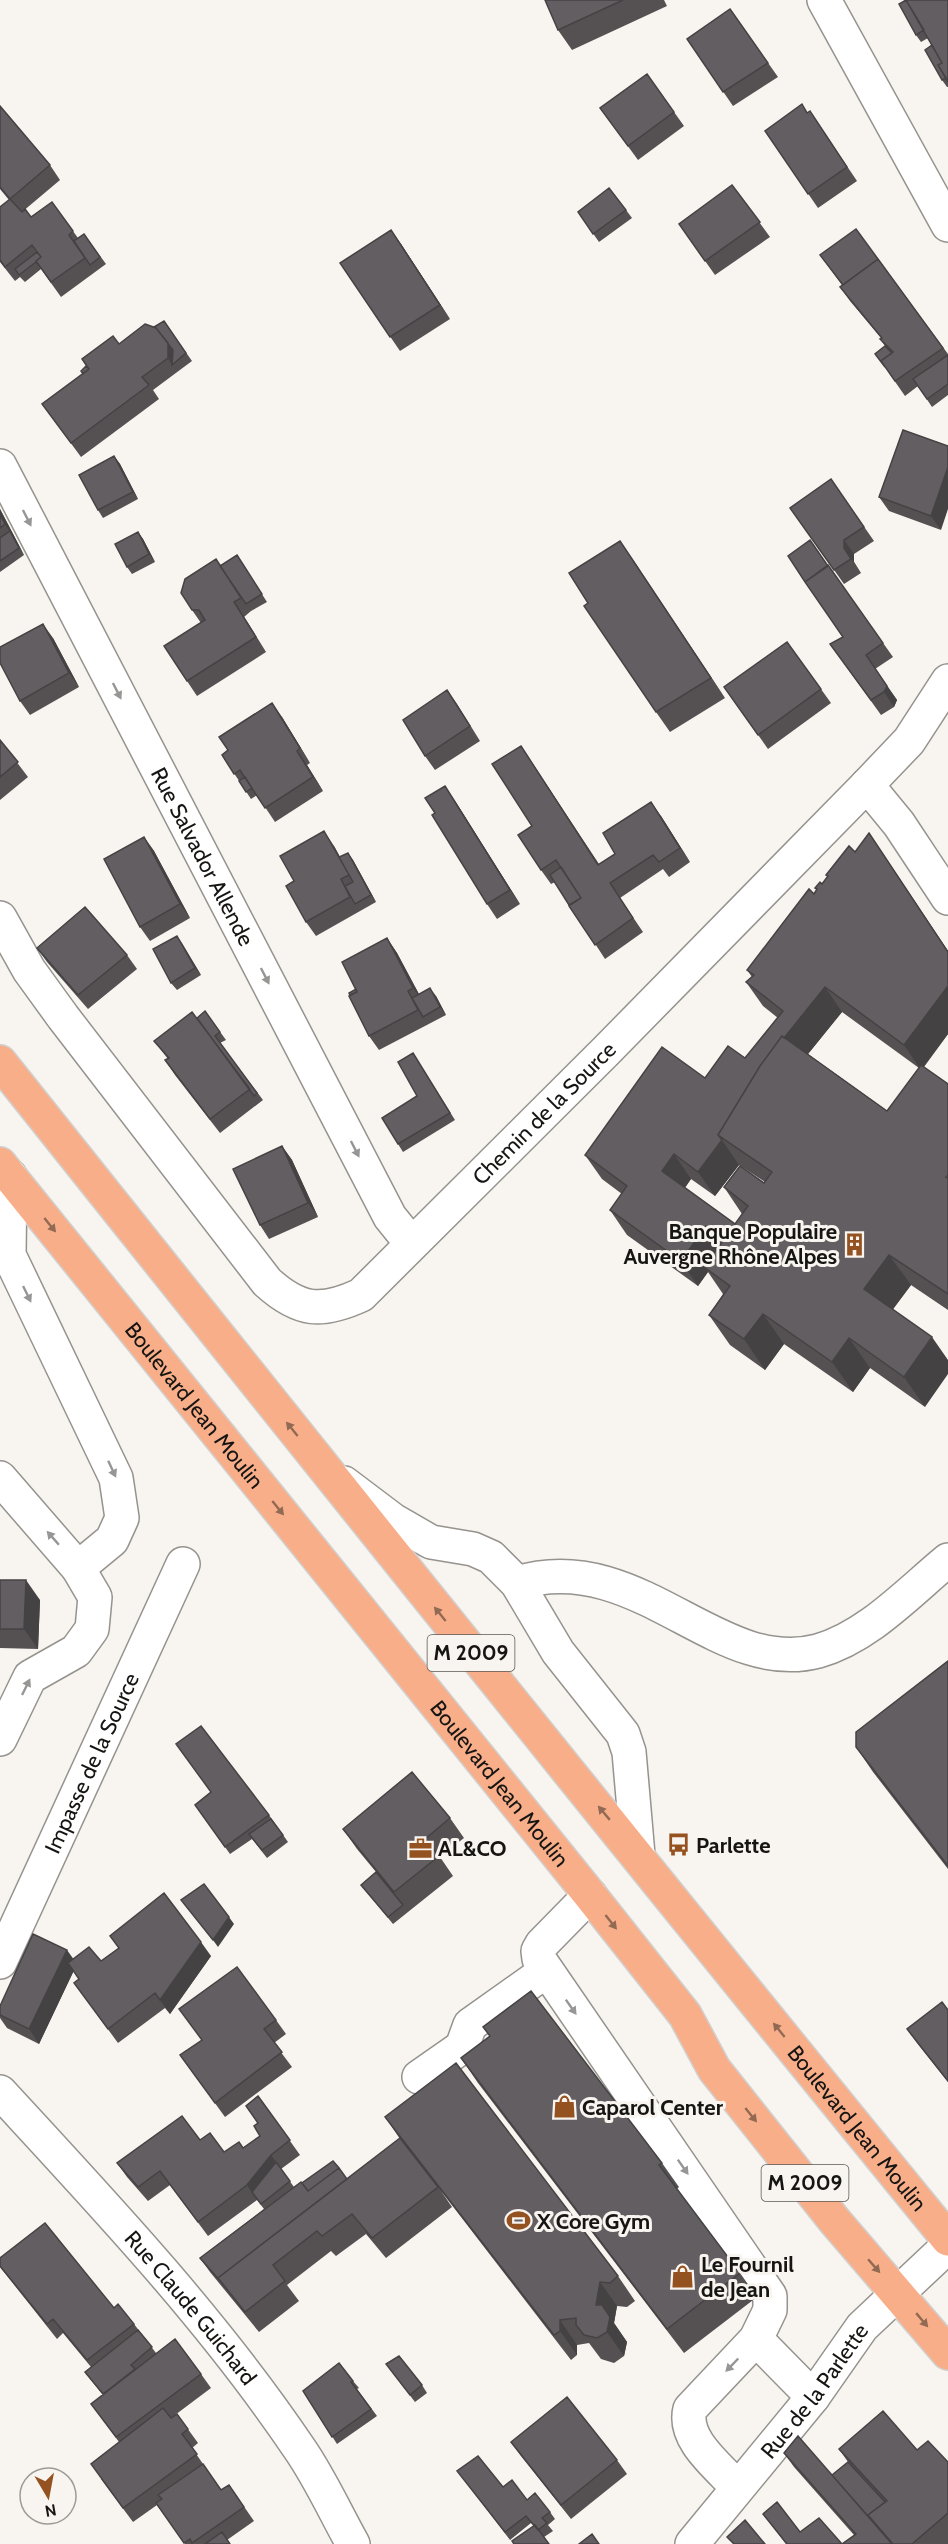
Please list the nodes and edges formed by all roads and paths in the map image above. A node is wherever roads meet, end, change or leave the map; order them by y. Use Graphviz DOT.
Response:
graph roads {
  1 [pos="824,0"];
  2 [pos="948,225"];
  3 [pos="0,466"];
  4 [pos="948,681"];
  5 [pos="867,785"];
  6 [pos="948,898"];
  7 [pos="0,918"];
  8 [pos="0,1062"];
  9 [pos="5,1170"];
  10 [pos="411,1243"];
  11 [pos="321,1465"];
  12 [pos="0,1478"];
  13 [pos="948,1560"];
  14 [pos="183,1564"];
  15 [pos="78,1568"];
  16 [pos="517,1583"];
  17 [pos="0,1739"];
  18 [pos="638,1855"];
  19 [pos="590,1895"];
  20 [pos="0,1962"];
  21 [pos="546,1971"];
  22 [pos="419,2078"];
  23 [pos="0,2092"];
  24 [pos="948,2239"];
  25 [pos="948,2246"];
  26 [pos="898,2293"];
  27 [pos="756,2339"];
  28 [pos="947,2353"];
  29 [pos="813,2397"];
  30 [pos="737,2487"];
  31 [pos="353,2544"];
  32 [pos="692,2544"];
  1 -- 2 [label="street"];
  3 -- 10 [label="street, Rue Salvador Allende, one-way"];
  4 -- 5 [label="street, Chemin de la Source"];
  5 -- 6 [label="street"];
  5 -- 10 [label="street, Chemin de la Source"];
  7 -- 10 [label="street, Chemin de la Source"];
  11 -- 8 [label="main road, Boulevard Jean Moulin / M 2009, one-way"];
  9 -- 15 [label="street, one-way"];
  9 -- 19 [label="main road, Boulevard Jean Moulin / M 2009, one-way"];
  11 -- 16 [label="street"];
  18 -- 11 [label="main road, Boulevard Jean Moulin / M 2009, one-way"];
  15 -- 12 [label="street, one-way"];
  13 -- 16 [label="street"];
  14 -- 20 [label="street, Impasse de la Source"];
  17 -- 15 [label="street, one-way"];
  16 -- 18 [label="street"];
  24 -- 18 [label="main road, Boulevard Jean Moulin / M 2009, one-way"];
  19 -- 21 [label="street"];
  19 -- 26 [label="main road, Boulevard Jean Moulin / M 2009, one-way"];
  21 -- 22 [label="street"];
  21 -- 27 [label="street, one-way"];
  23 -- 31 [label="street, Rue Claude Guichard"];
  25 -- 26 [label="street, Rue de la Parlette"];
  26 -- 28 [label="main road, Boulevard Jean Moulin / M 2009, one-way"];
  26 -- 29 [label="street, Rue de la Parlette"];
  27 -- 29 [label="street"];
  27 -- 30 [label="street, one-way"];
  29 -- 30 [label="street, Rue de la Parlette"];
  30 -- 32 [label="street, Rue de la Parlette"];
}
